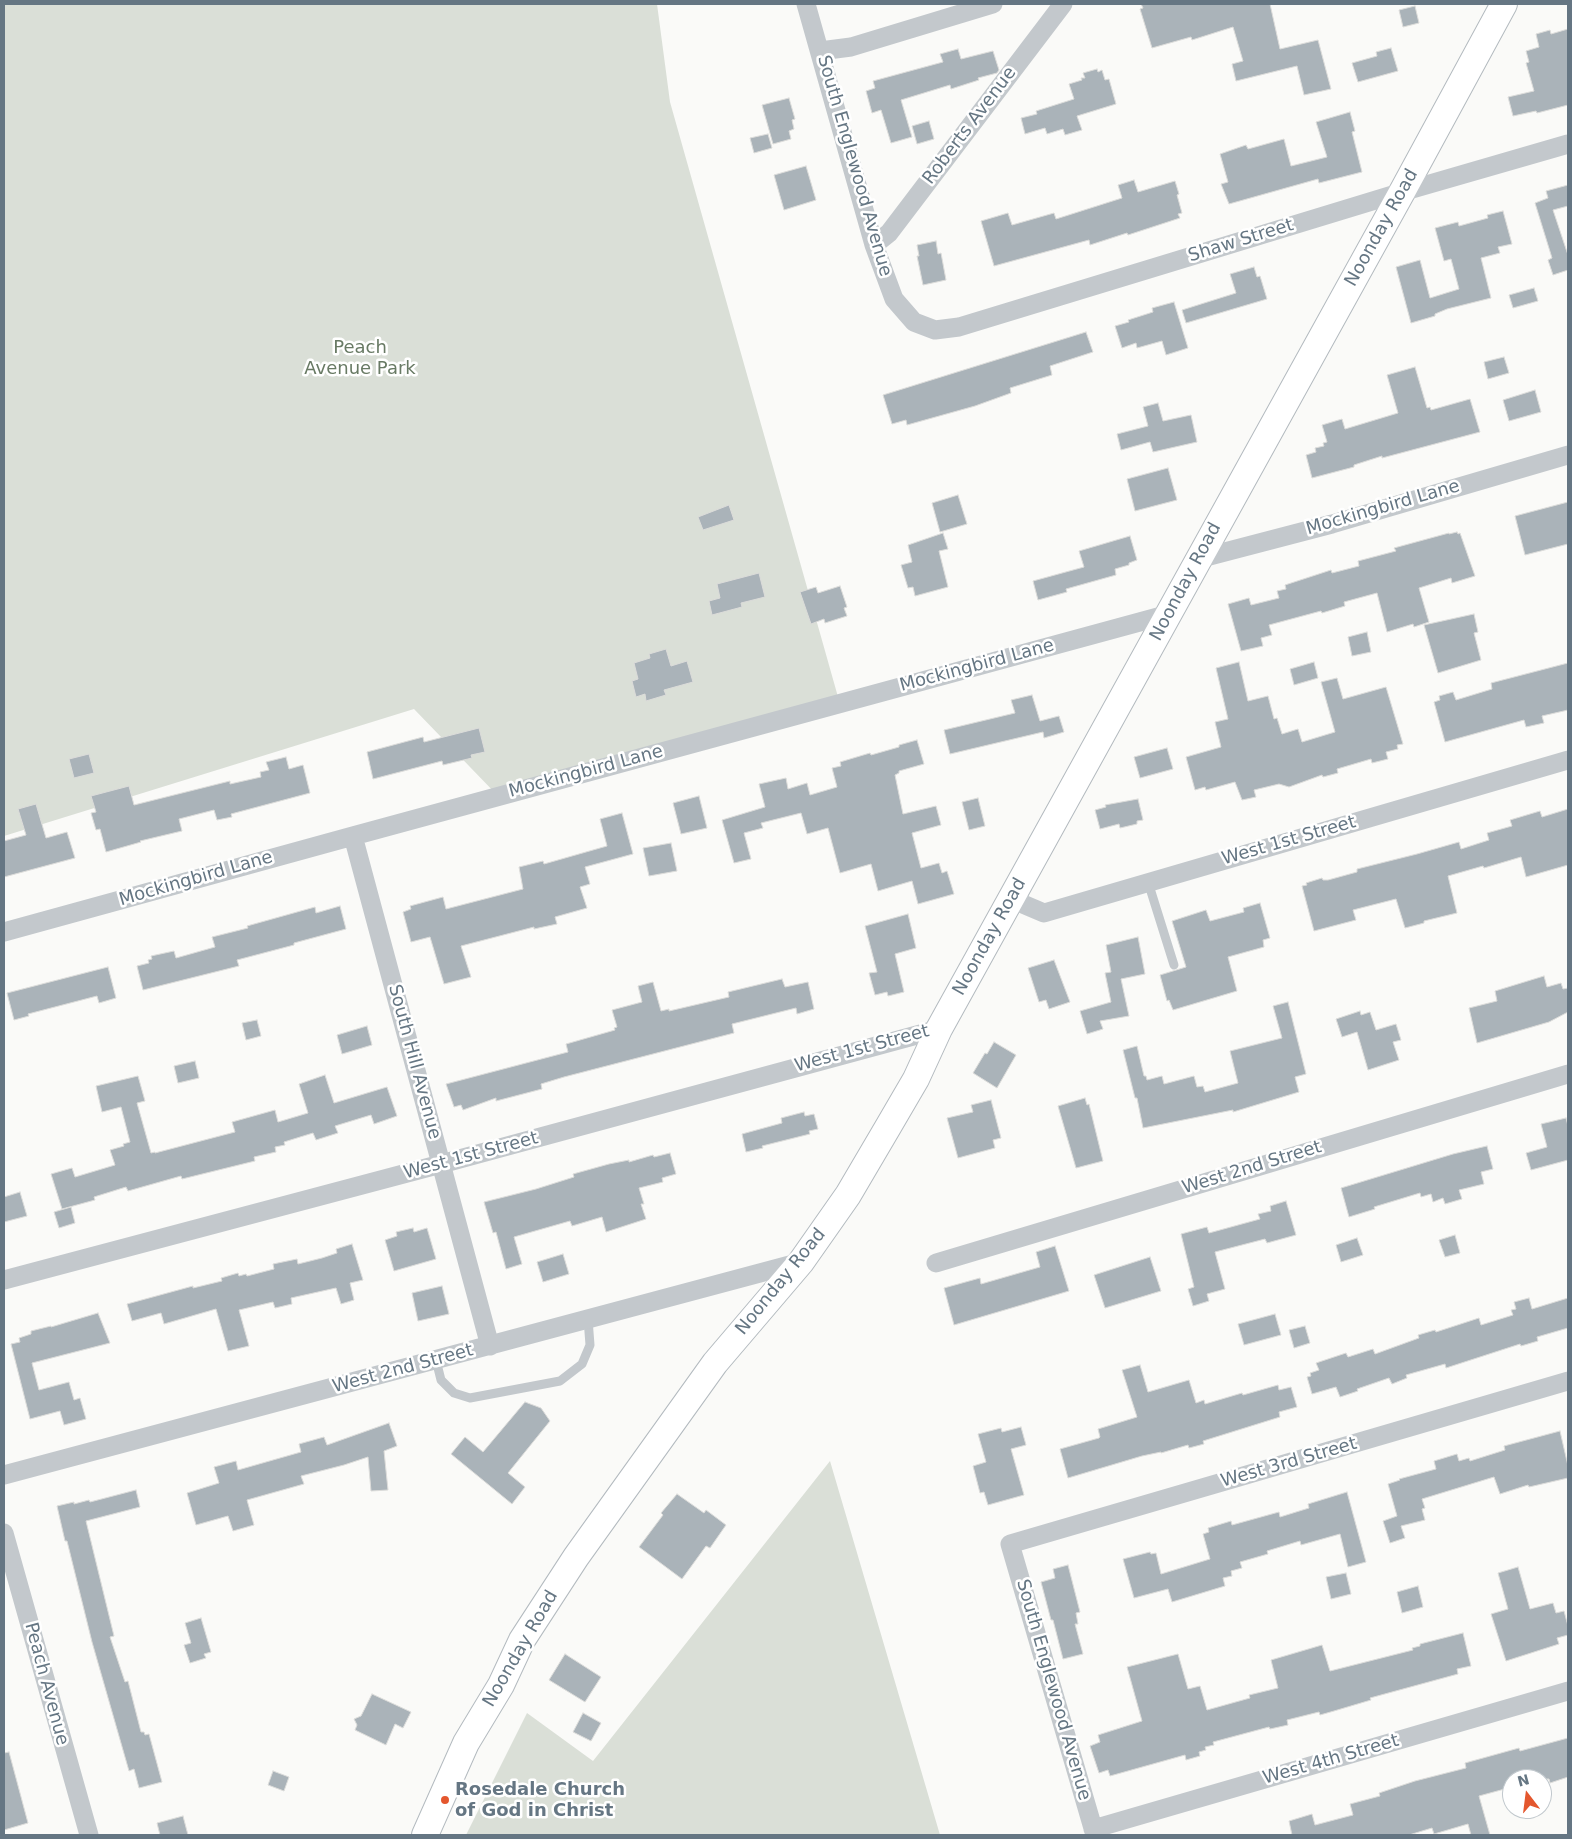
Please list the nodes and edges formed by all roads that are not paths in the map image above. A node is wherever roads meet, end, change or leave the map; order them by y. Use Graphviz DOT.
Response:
graph roads {
  1 [pos="806,4"];
  2 [pos="993,4"];
  3 [pos="1063,4"];
  4 [pos="1504,4"];
  5 [pos="820,51"];
  6 [pos="1568,144"];
  7 [pos="1402,192"];
  8 [pos="874,245"];
  9 [pos="914,322"];
  10 [pos="1568,455"];
  11 [pos="1198,559"];
  12 [pos="1169,614"];
  13 [pos="1568,760"];
  14 [pos="353,836"];
  15 [pos="1148,882"];
  16 [pos="1011,899"];
  17 [pos="4,932"];
  18 [pos="1174,965"];
  19 [pos="938,1029"];
  20 [pos="1568,1074"];
  21 [pos="441,1164"];
  22 [pos="801,1262"];
  23 [pos="936,1263"];
  24 [pos="4,1280"];
  25 [pos="588,1319"];
  26 [pos="490,1346"];
  27 [pos="436,1360"];
  28 [pos="1568,1381"];
  29 [pos="4,1475"];
  30 [pos="4,1533"];
  31 [pos="1010,1544"];
  32 [pos="1568,1691"];
  33 [pos="1094,1832"];
  34 [pos="89,1835"];
  35 [pos="426,1835"];
  1 -- 5 [label="street, South Englewood Avenue"];
  2 -- 5 [label="street"];
  3 -- 8 [label="street, Roberts Avenue"];
  4 -- 7 [label="street, Noonday Road"];
  5 -- 8 [label="street, South Englewood Avenue"];
  6 -- 7 [label="street, Shaw Street"];
  7 -- 9 [label="street, Shaw Street"];
  7 -- 11 [label="street, Noonday Road"];
  8 -- 9 [label="street, South Englewood Avenue"];
  10 -- 11 [label="street, Mockingbird Lane"];
  11 -- 12 [label="street, Noonday Road"];
  12 -- 14 [label="street, Mockingbird Lane"];
  12 -- 16 [label="street, Noonday Road"];
  13 -- 15 [label="street, West 1st Street"];
  14 -- 17 [label="street, Mockingbird Lane"];
  14 -- 21 [label="street, South Hill Avenue"];
  15 -- 16 [label="street, West 1st Street"];
  15 -- 18 [label="lane"];
  16 -- 19 [label="street, Noonday Road"];
  19 -- 21 [label="street, West 1st Street"];
  19 -- 22 [label="street, Noonday Road"];
  20 -- 23 [label="street, West 2nd Street"];
  21 -- 24 [label="street, West 1st Street"];
  21 -- 26 [label="street, South Hill Avenue"];
  22 -- 25 [label="street, West 2nd Street"];
  22 -- 35 [label="street, Noonday Road"];
  25 -- 26 [label="street, West 2nd Street"];
  25 -- 27 [label="lane"];
  26 -- 27 [label="street, West 2nd Street"];
  27 -- 29 [label="street, West 2nd Street"];
  28 -- 31 [label="street, West 3rd Street"];
  30 -- 34 [label="street, Peach Avenue"];
  31 -- 33 [label="street, South Englewood Avenue"];
  32 -- 33 [label="street, West 4th Street"];
}
